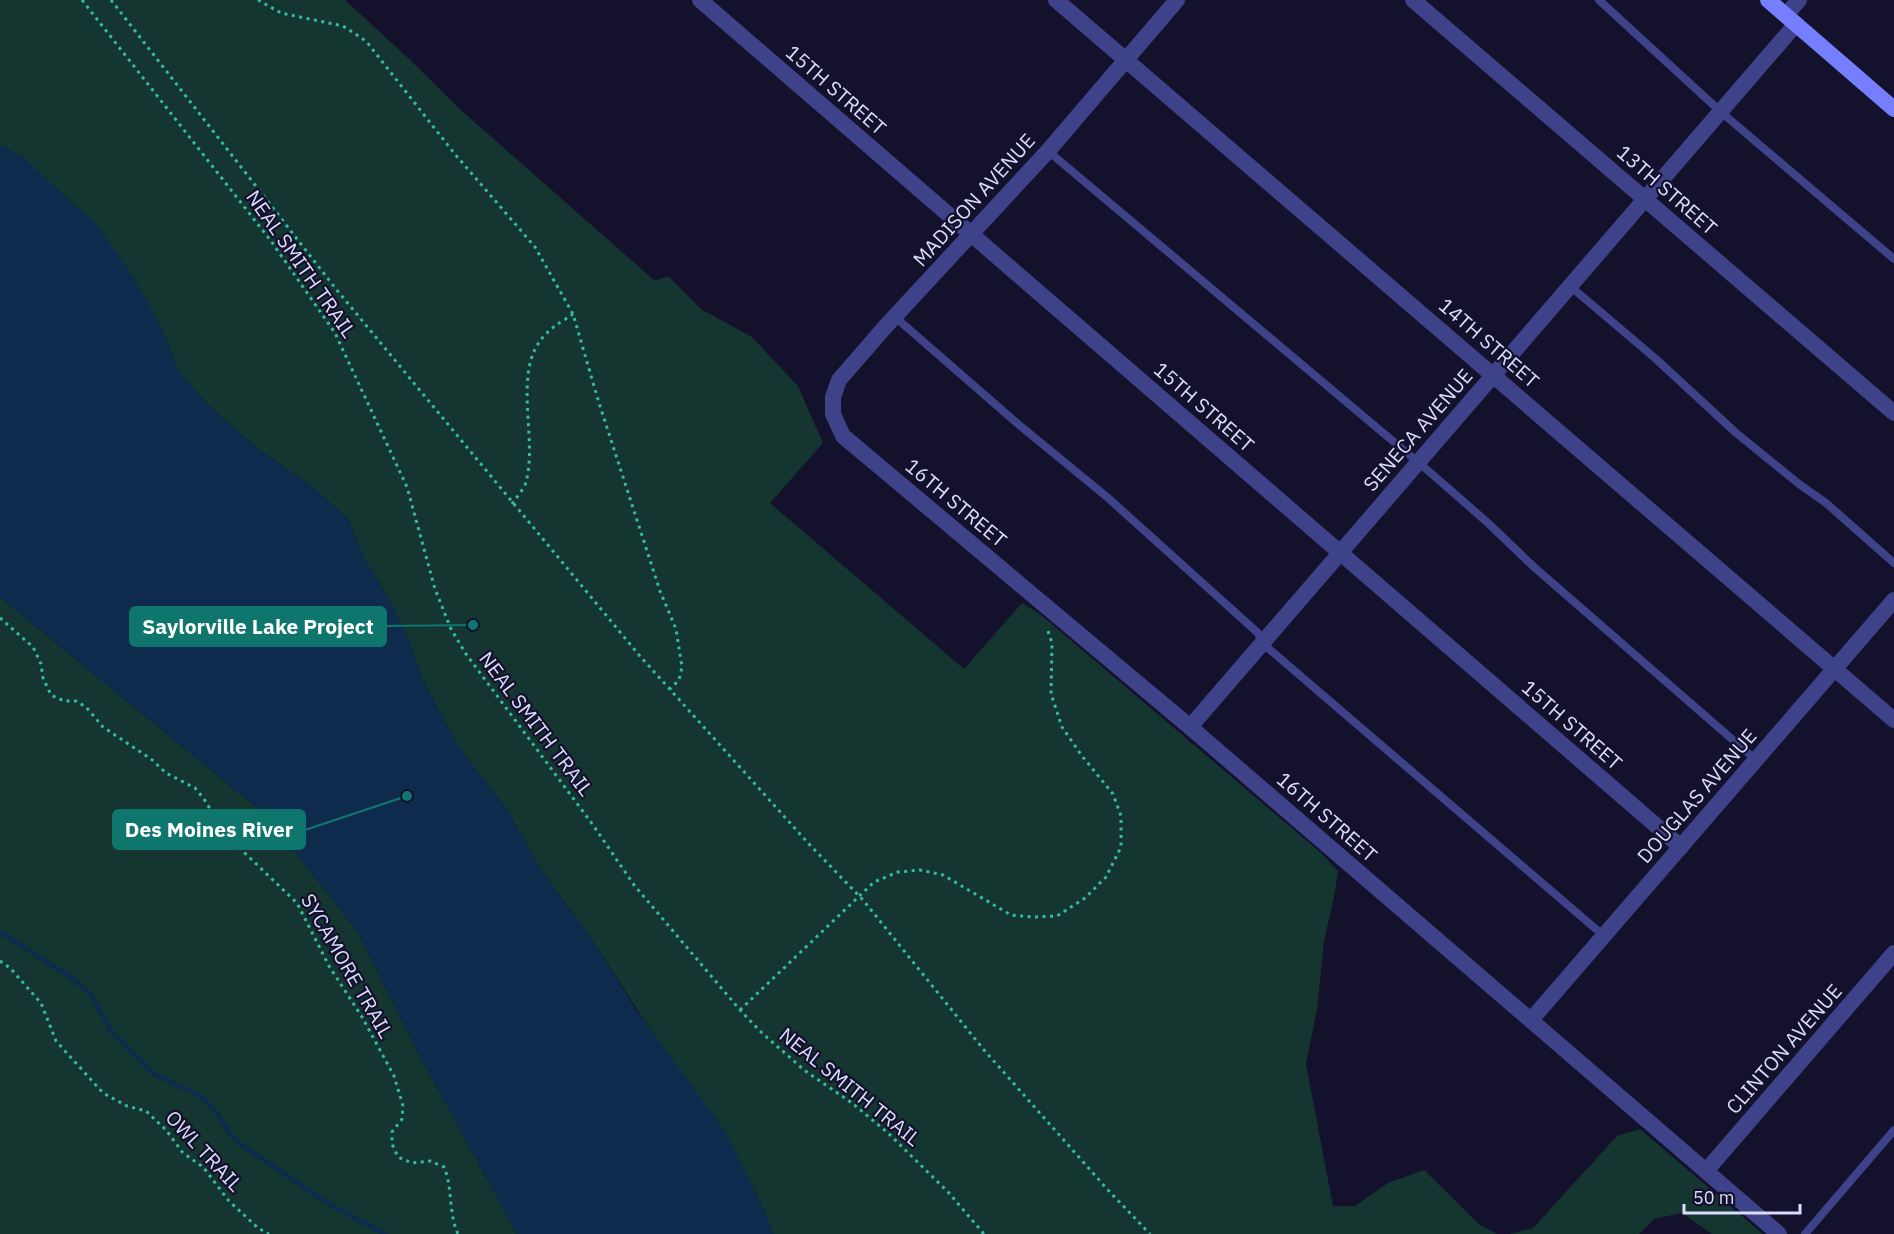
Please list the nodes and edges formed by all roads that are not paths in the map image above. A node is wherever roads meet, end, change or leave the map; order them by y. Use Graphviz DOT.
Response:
graph roads {
  1 [pos="700,0"];
  2 [pos="1056,0"];
  3 [pos="1177,0"];
  4 [pos="1413,0"];
  5 [pos="1599,0"];
  6 [pos="1768,0"];
  7 [pos="1799,0"];
  8 [pos="1791,20"];
  9 [pos="1125,60"];
  10 [pos="1894,109"];
  11 [pos="1720,112"];
  12 [pos="1048,151"];
  13 [pos="1645,199"];
  14 [pos="972,235"];
  15 [pos="1894,260"];
  16 [pos="1570,286"];
  17 [pos="895,317"];
  18 [pos="1494,375"];
  19 [pos="1894,413"];
  20 [pos="843,436"];
  21 [pos="1417,463"];
  22 [pos="1340,552"];
  23 [pos="1894,563"];
  24 [pos="1894,600"];
  25 [pos="1263,643"];
  26 [pos="1835,669"];
  27 [pos="1894,720"];
  28 [pos="1190,726"];
  29 [pos="1756,760"];
  30 [pos="1681,846"];
  31 [pos="1604,936"];
  32 [pos="1894,953"];
  33 [pos="1531,1020"];
  34 [pos="1894,1130"];
  35 [pos="1706,1171"];
  36 [pos="1779,1234"];
  37 [pos="1805,1234"];
  1 -- 14 [label="street, 15TH STREET"];
  2 -- 9 [label="street, 14TH STREET"];
  3 -- 9 [label="street, MADISON AVENUE"];
  4 -- 13 [label="street, 13TH STREET"];
  5 -- 11 [label="lane"];
  6 -- 8 [label="main road"];
  7 -- 8 [label="street, SENECA AVENUE"];
  8 -- 10 [label="main road"];
  8 -- 11 [label="street, SENECA AVENUE"];
  9 -- 12 [label="street, MADISON AVENUE"];
  9 -- 18 [label="street, 14TH STREET"];
  11 -- 13 [label="street, SENECA AVENUE"];
  11 -- 15 [label="lane"];
  12 -- 14 [label="street, MADISON AVENUE"];
  12 -- 21 [label="lane"];
  13 -- 16 [label="street, SENECA AVENUE"];
  13 -- 19 [label="street, 13TH STREET"];
  14 -- 17 [label="street, MADISON AVENUE"];
  14 -- 22 [label="street, 15TH STREET"];
  16 -- 18 [label="street, SENECA AVENUE"];
  16 -- 23 [label="lane"];
  17 -- 20 [label="street, MADISON AVENUE"];
  17 -- 25 [label="lane"];
  18 -- 21 [label="street, SENECA AVENUE"];
  18 -- 26 [label="street, 14TH STREET"];
  20 -- 28 [label="street, 16TH STREET"];
  21 -- 22 [label="street, SENECA AVENUE"];
  21 -- 29 [label="lane"];
  22 -- 25 [label="street, SENECA AVENUE"];
  22 -- 30 [label="street, 15TH STREET"];
  24 -- 26 [label="street, DOUGLAS AVENUE"];
  25 -- 28 [label="street, SENECA AVENUE"];
  25 -- 31 [label="lane"];
  26 -- 27 [label="street, 14TH STREET"];
  26 -- 29 [label="street, DOUGLAS AVENUE"];
  28 -- 33 [label="street, 16TH STREET"];
  29 -- 30 [label="street, DOUGLAS AVENUE"];
  30 -- 31 [label="street, DOUGLAS AVENUE"];
  31 -- 33 [label="street, DOUGLAS AVENUE"];
  32 -- 35 [label="street, CLINTON AVENUE"];
  33 -- 35 [label="street, 16TH STREET"];
  34 -- 37 [label="lane"];
  35 -- 36 [label="street, 16TH STREET"];
}
